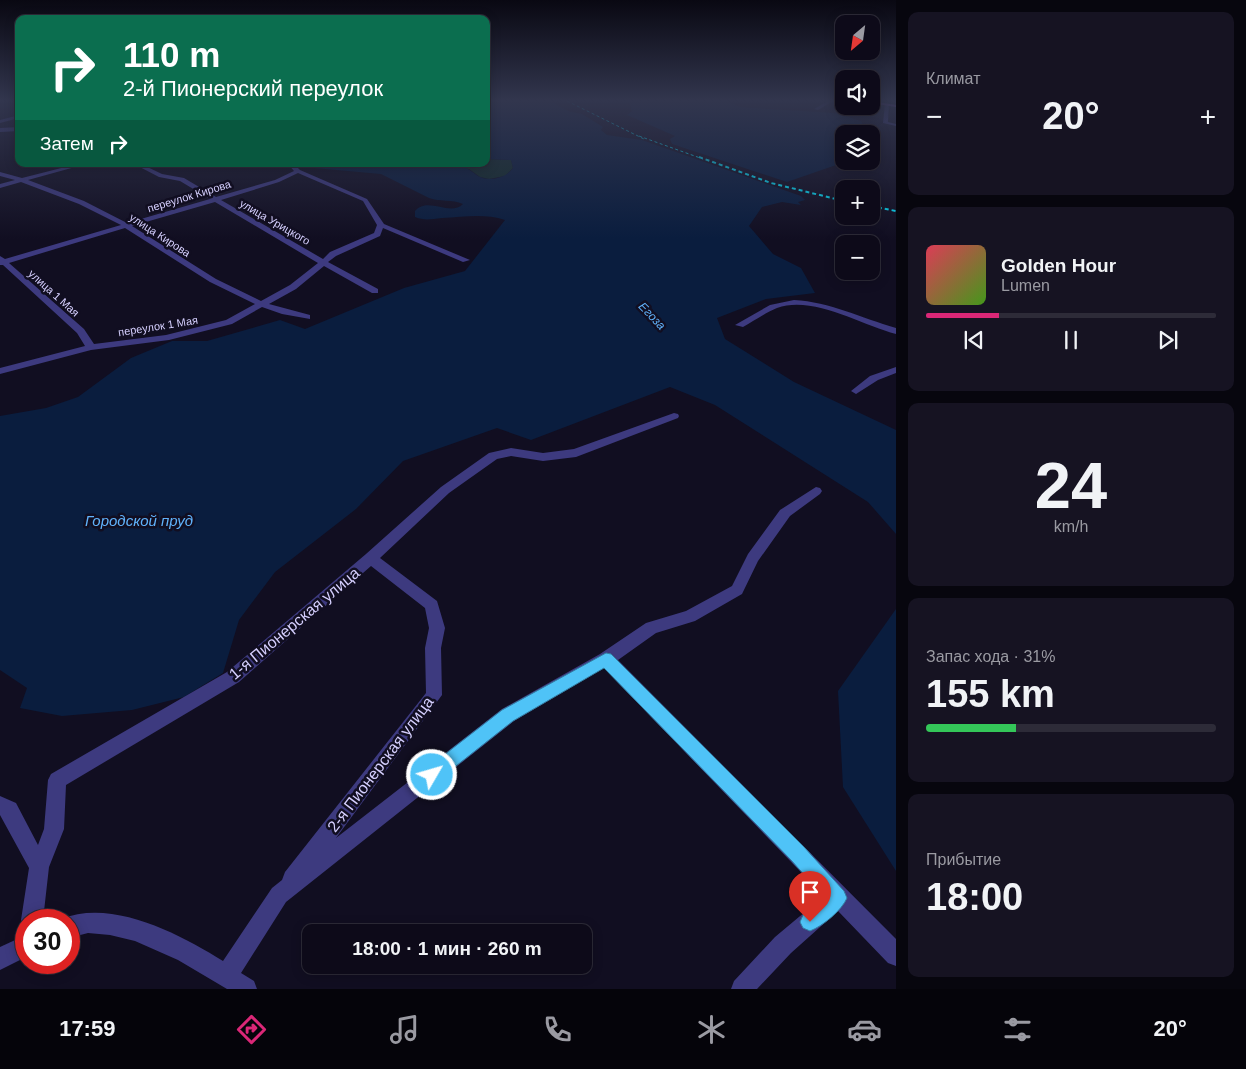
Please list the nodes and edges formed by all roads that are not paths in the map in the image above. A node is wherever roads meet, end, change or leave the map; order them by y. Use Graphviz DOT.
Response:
graph roads {
  1 [pos="72,167"];
  2 [pos="143,167"];
  3 [pos="294,167"];
  4 [pos="298,171"];
  5 [pos="0,174"];
  6 [pos="22,180"];
  7 [pos="0,186"];
  8 [pos="212,198"];
  9 [pos="381,225"];
  10 [pos="126,226"];
  11 [pos="466,260"];
  12 [pos="1,261"];
  13 [pos="321,262"];
  14 [pos="374,291"];
  15 [pos="260,305"];
  16 [pos="307,317"];
  17 [pos="740,325"];
  18 [pos="896,331"];
  19 [pos="91,347"];
  20 [pos="896,370"];
  21 [pos="0,371"];
  22 [pos="856,391"];
  23 [pos="674,416"];
  24 [pos="816,491"];
  25 [pos="371,558"];
  26 [pos="606,659"];
  27 [pos="0,805"];
  28 [pos="39,867"];
  29 [pos="279,895"];
  30 [pos="838,898"];
  31 [pos="33,909"];
  32 [pos="80,921"];
  33 [pos="15,952"];
  34 [pos="896,956"];
  35 [pos="0,959"];
  36 [pos="227,975"];
  37 [pos="246,989"];
  38 [pos="742,989"];
  1 -- 6 [label="street"];
  2 -- 8 [label="street, улица Урицкого"];
  3 -- 4 [label="street"];
  4 -- 8 [label="street, переулок Кирова"];
  4 -- 9 [label="street"];
  5 -- 6 [label="street, улица Кирова"];
  6 -- 7 [label="street"];
  6 -- 10 [label="street, улица Кирова"];
  8 -- 10 [label="street, переулок Кирова"];
  8 -- 13 [label="street, улица Урицкого"];
  9 -- 11 [label="street"];
  9 -- 13 [label="street, переулок 1 Мая"];
  10 -- 12 [label="street, переулок Кирова"];
  10 -- 15 [label="street, улица Кирова"];
  12 -- 19 [label="street, улица 1 Мая"];
  13 -- 14 [label="street, улица Урицкого"];
  13 -- 15 [label="street, переулок 1 Мая"];
  15 -- 16 [label="street, улица Кирова"];
  15 -- 19 [label="street, переулок 1 Мая"];
  17 -- 18 [label="street"];
  19 -- 21 [label="street, переулок 1 Мая"];
  20 -- 22 [label="street"];
  23 -- 25 [label="street, 1-я Пионерская улица"];
  24 -- 26 [label="street, 2-я Пионерская улица"];
  25 -- 28 [label="street, 1-я Пионерская улица"];
  25 -- 29 [label="street, 2-я Пионерская улица"];
  26 -- 29 [label="street, 2-я Пионерская улица"];
  26 -- 30 [label="street"];
  27 -- 28 [label="street"];
  28 -- 31 [label="street"];
  29 -- 36 [label="street, 2-я Пионерская улица"];
  30 -- 34 [label="street"];
  30 -- 38 [label="street"];
  32 -- 36 [label="street"];
  33 -- 35 [label="street"];
  36 -- 37 [label="street"];
}
